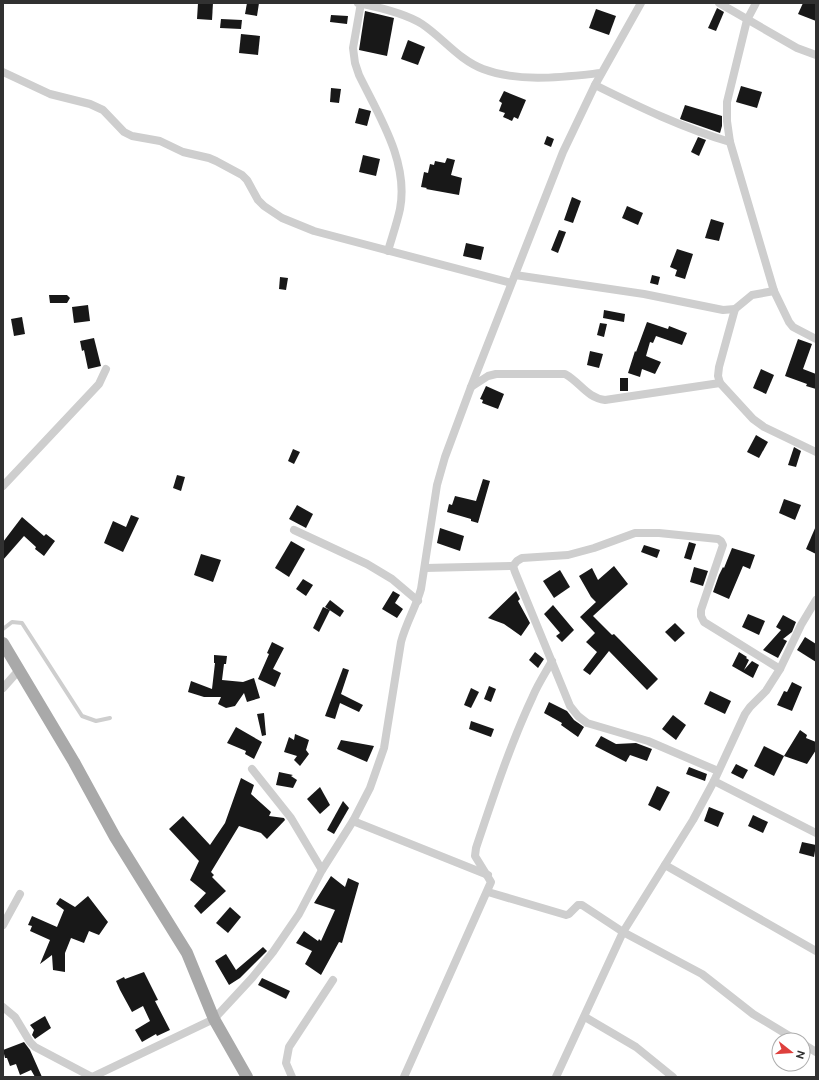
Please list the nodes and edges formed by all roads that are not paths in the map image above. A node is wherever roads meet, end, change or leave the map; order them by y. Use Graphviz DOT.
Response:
graph roads {
  1 [pos="360,3"];
  2 [pos="641,3"];
  3 [pos="719,3"];
  4 [pos="756,3"];
  5 [pos="748,20"];
  6 [pos="816,55"];
  7 [pos="3,72"];
  8 [pos="601,74"];
  9 [pos="595,85"];
  10 [pos="730,142"];
  11 [pos="388,251"];
  12 [pos="514,275"];
  13 [pos="511,283"];
  14 [pos="774,292"];
  15 [pos="735,308"];
  16 [pos="816,339"];
  17 [pos="106,369"];
  18 [pos="720,384"];
  19 [pos="471,386"];
  20 [pos="816,452"];
  21 [pos="3,486"];
  22 [pos="294,530"];
  23 [pos="513,566"];
  24 [pos="425,568"];
  25 [pos="816,600"];
  26 [pos="418,601"];
  27 [pos="3,629"];
  28 [pos="3,643"];
  29 [pos="552,661"];
  30 [pos="780,669"];
  31 [pos="19,670"];
  32 [pos="3,688"];
  33 [pos="110,718"];
  34 [pos="252,769"];
  35 [pos="718,771"];
  36 [pos="714,781"];
  37 [pos="353,821"];
  38 [pos="816,833"];
  39 [pos="665,865"];
  40 [pos="322,870"];
  41 [pos="488,875"];
  42 [pos="488,892"];
  43 [pos="20,894"];
  44 [pos="3,925"];
  45 [pos="623,932"];
  46 [pos="816,951"];
  47 [pos="333,980"];
  48 [pos="3,1007"];
  49 [pos="585,1017"];
  50 [pos="214,1019"];
  51 [pos="783,1032"];
  52 [pos="92,1077"];
  53 [pos="248,1077"];
  54 [pos="292,1077"];
  55 [pos="404,1077"];
  56 [pos="556,1077"];
  57 [pos="673,1077"];
  1 -- 8 [label="street"];
  1 -- 11 [label="street"];
  2 -- 8 [label="street"];
  3 -- 5 [label="street"];
  4 -- 5 [label="street"];
  5 -- 6 [label="street"];
  5 -- 10 [label="street"];
  7 -- 11 [label="street"];
  8 -- 9 [label="street"];
  9 -- 10 [label="street"];
  9 -- 12 [label="street"];
  10 -- 14 [label="street"];
  11 -- 13 [label="street"];
  12 -- 13 [label="street"];
  12 -- 15 [label="street"];
  13 -- 19 [label="street"];
  14 -- 15 [label="street"];
  14 -- 16 [label="street"];
  15 -- 18 [label="street"];
  17 -- 21 [label="street"];
  18 -- 19 [label="street"];
  18 -- 20 [label="street"];
  19 -- 24 [label="street"];
  22 -- 26 [label="street"];
  23 -- 24 [label="street"];
  23 -- 29 [label="street"];
  23 -- 30 [label="street"];
  24 -- 26 [label="street"];
  25 -- 30 [label="street"];
  26 -- 37 [label="street"];
  27 -- 33 [label="lane"];
  28 -- 31 [label="main road"];
  29 -- 35 [label="street"];
  29 -- 41 [label="street"];
  30 -- 35 [label="street"];
  31 -- 32 [label="street"];
  31 -- 50 [label="main road"];
  34 -- 40 [label="street"];
  35 -- 36 [label="street"];
  36 -- 38 [label="street"];
  36 -- 39 [label="street"];
  37 -- 40 [label="street"];
  37 -- 41 [label="street"];
  39 -- 45 [label="street"];
  39 -- 46 [label="street"];
  40 -- 50 [label="street"];
  41 -- 42 [label="street"];
  42 -- 45 [label="street"];
  42 -- 55 [label="street"];
  43 -- 44 [label="street"];
  45 -- 49 [label="street"];
  45 -- 51 [label="street"];
  47 -- 54 [label="street"];
  48 -- 52 [label="street"];
  49 -- 56 [label="street"];
  49 -- 57 [label="street"];
  50 -- 52 [label="street"];
  50 -- 53 [label="main road"];
}
